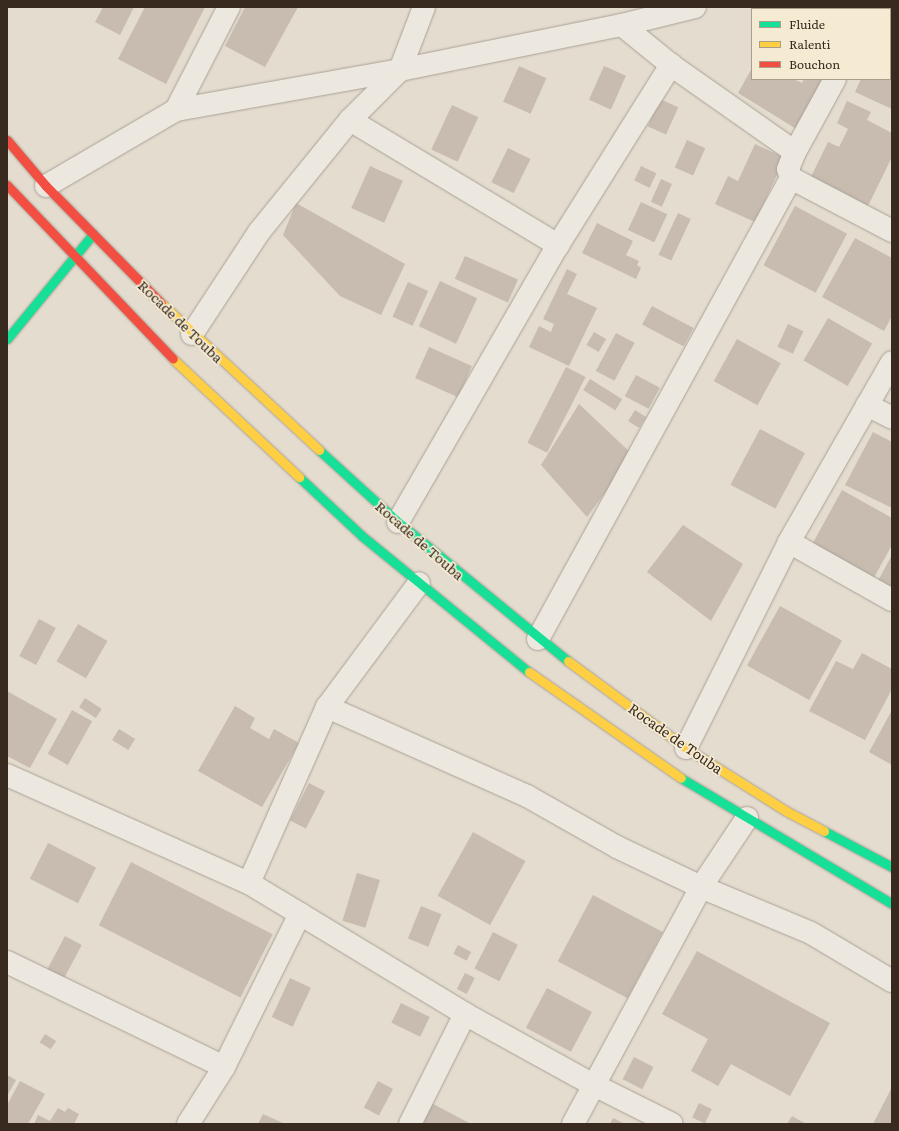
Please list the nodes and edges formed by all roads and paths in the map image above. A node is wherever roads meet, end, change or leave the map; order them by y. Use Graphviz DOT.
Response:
graph roads {
  1 [pos="229,7"];
  2 [pos="424,7"];
  3 [pos="695,7"];
  4 [pos="674,9"];
  5 [pos="622,25"];
  6 [pos="671,66"];
  7 [pos="400,70"];
  8 [pos="834,80"];
  9 [pos="176,110"];
  10 [pos="350,120"];
  11 [pos="7,140"];
  12 [pos="795,152"];
  13 [pos="790,178"];
  14 [pos="7,185"];
  15 [pos="46,186"];
  16 [pos="892,231"];
  17 [pos="93,234"];
  18 [pos="558,245"];
  19 [pos="72,256"];
  20 [pos="192,334"];
  21 [pos="7,339"];
  22 [pos="892,362"];
  23 [pos="867,404"];
  24 [pos="892,418"];
  25 [pos="398,522"];
  26 [pos="790,542"];
  27 [pos="419,583"];
  28 [pos="892,600"];
  29 [pos="538,639"];
  30 [pos="327,707"];
  31 [pos="686,748"];
  32 [pos="7,775"];
  33 [pos="747,818"];
  34 [pos="892,867"];
  35 [pos="249,883"];
  36 [pos="701,887"];
  37 [pos="892,904"];
  38 [pos="300,914"];
  39 [pos="7,962"];
  40 [pos="892,981"];
  41 [pos="466,1014"];
  42 [pos="224,1067"];
  43 [pos="592,1084"];
  44 [pos="188,1124"];
  45 [pos="410,1124"];
  46 [pos="573,1124"];
  47 [pos="672,1124"];
  1 -- 9 [label="street"];
  2 -- 7 [label="street"];
  3 -- 4 [label="street"];
  4 -- 5 [label="street"];
  5 -- 6 [label="street"];
  5 -- 7 [label="street"];
  6 -- 12 [label="street"];
  6 -- 18 [label="street"];
  7 -- 9 [label="street"];
  7 -- 10 [label="street"];
  8 -- 12 [label="street"];
  9 -- 15 [label="street"];
  10 -- 18 [label="street"];
  10 -- 20 [label="street"];
  11 -- 15 [label="main road, Rocade de Touba"];
  12 -- 13 [label="street"];
  13 -- 16 [label="street"];
  13 -- 29 [label="street"];
  14 -- 19 [label="main road, Rocade de Touba"];
  15 -- 17 [label="main road, Rocade de Touba"];
  17 -- 19 [label="main road"];
  17 -- 20 [label="main road, Rocade de Touba"];
  18 -- 25 [label="street"];
  19 -- 21 [label="main road"];
  19 -- 27 [label="main road, Rocade de Touba"];
  20 -- 25 [label="main road, Rocade de Touba"];
  22 -- 23 [label="street"];
  23 -- 24 [label="street"];
  23 -- 26 [label="street"];
  25 -- 29 [label="main road, Rocade de Touba"];
  26 -- 28 [label="street"];
  26 -- 31 [label="street"];
  27 -- 30 [label="street"];
  27 -- 33 [label="main road, Rocade de Touba"];
  29 -- 31 [label="main road, Rocade de Touba"];
  30 -- 35 [label="street"];
  30 -- 36 [label="street"];
  31 -- 34 [label="main road, Rocade de Touba"];
  32 -- 35 [label="street"];
  33 -- 36 [label="street"];
  33 -- 37 [label="main road, Rocade de Touba"];
  35 -- 38 [label="street"];
  36 -- 40 [label="street"];
  36 -- 43 [label="street"];
  38 -- 41 [label="street"];
  38 -- 42 [label="street"];
  39 -- 42 [label="street"];
  41 -- 43 [label="street"];
  41 -- 45 [label="street"];
  42 -- 44 [label="street"];
  43 -- 46 [label="street"];
  43 -- 47 [label="street"];
}
